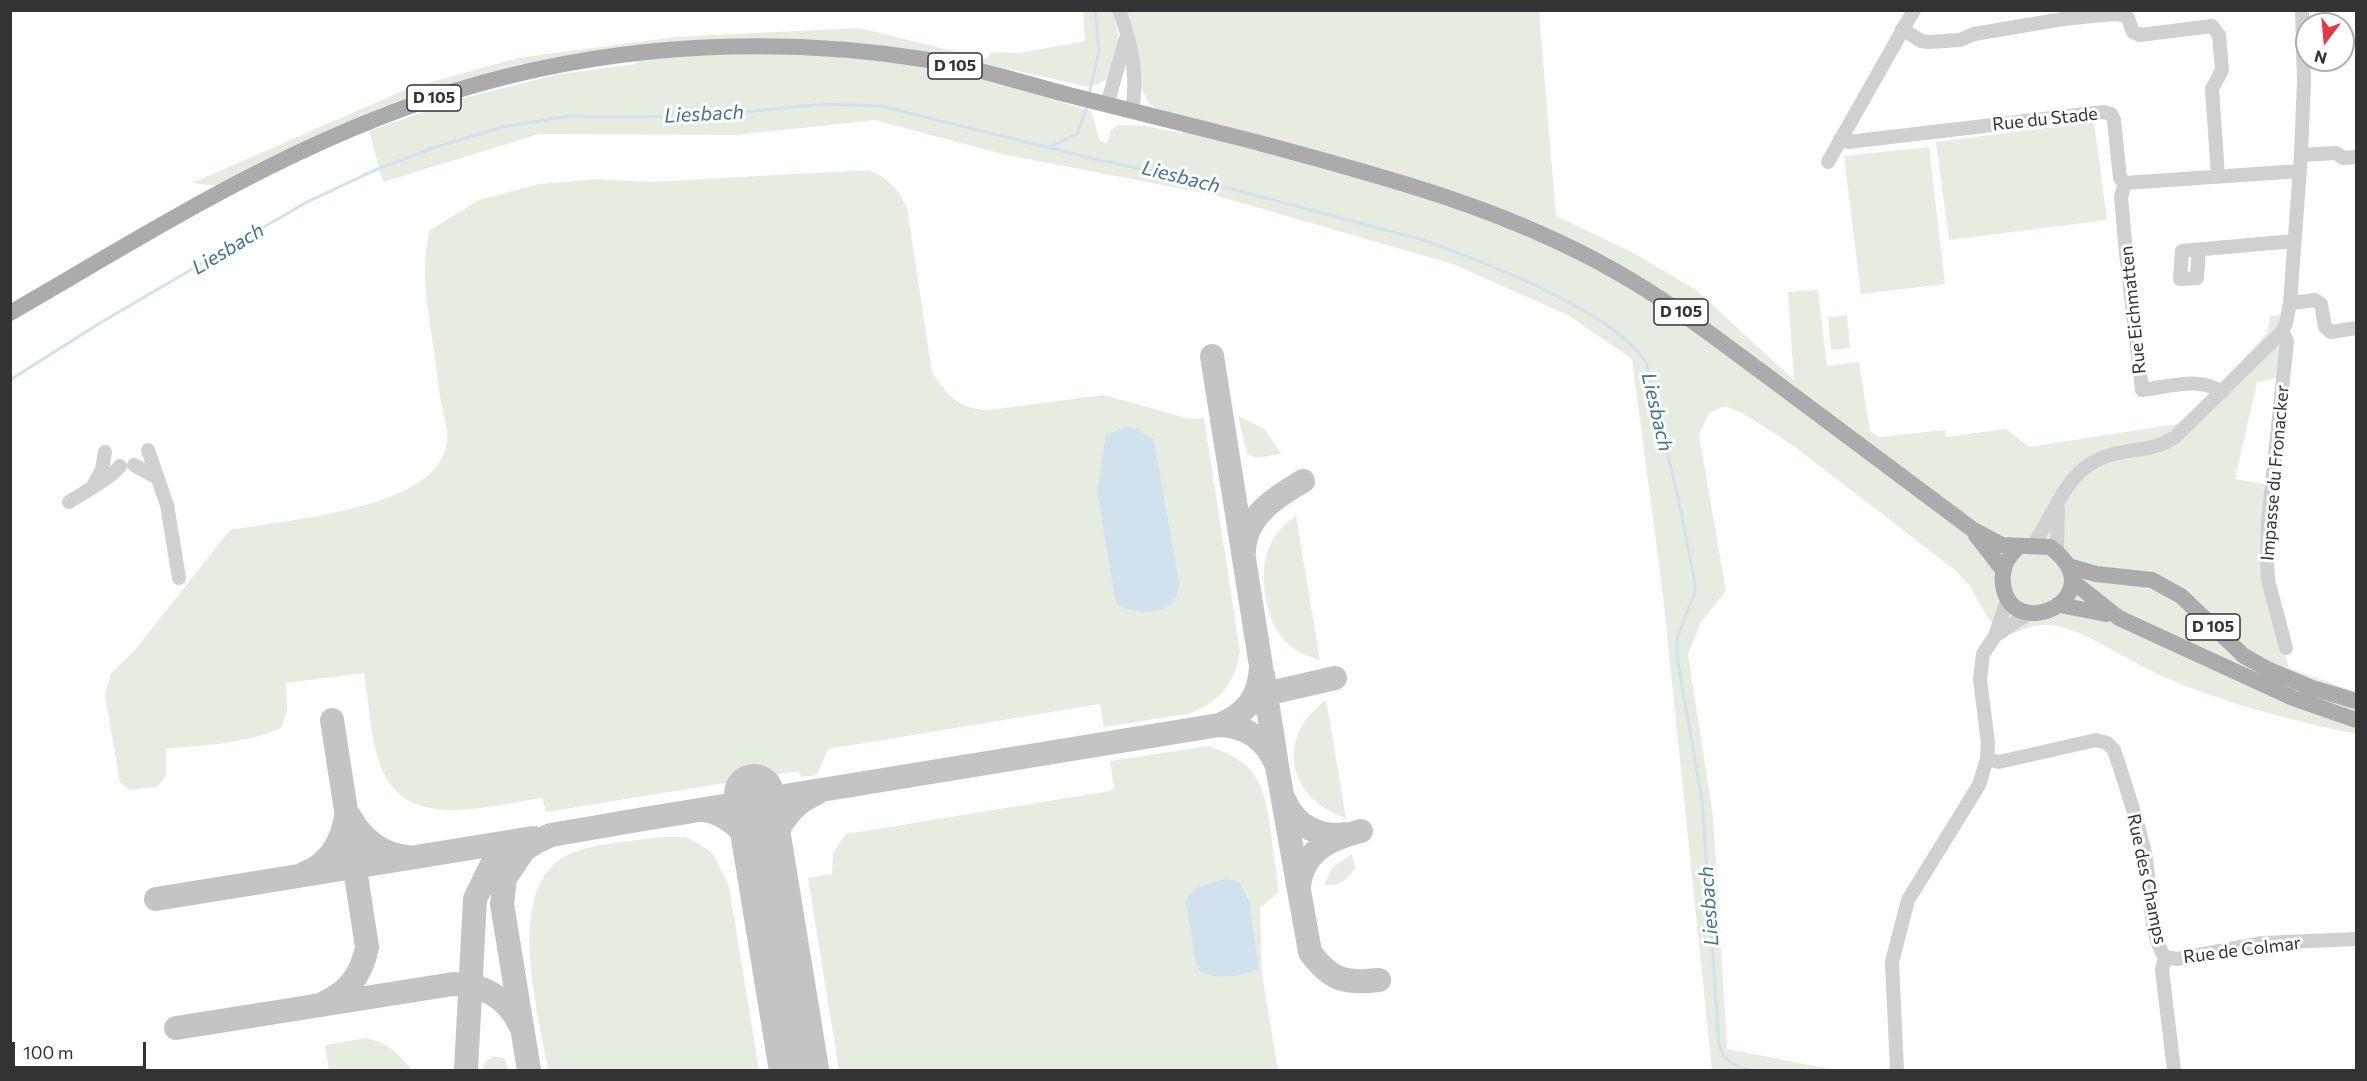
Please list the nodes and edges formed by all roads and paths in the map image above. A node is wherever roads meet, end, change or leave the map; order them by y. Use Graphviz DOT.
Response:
graph roads {
  1 [pos="1119,10"];
  2 [pos="1914,10"];
  3 [pos="2302,10"];
  4 [pos="2123,13"];
  5 [pos="2062,15"];
  6 [pos="1902,29"];
  7 [pos="1126,36"];
  8 [pos="1095,101"];
  9 [pos="1132,111"];
  10 [pos="1840,139"];
  11 [pos="2301,155"];
  12 [pos="2356,157"];
  13 [pos="1828,162"];
  14 [pos="2300,171"];
  15 [pos="2218,177"];
  16 [pos="2125,183"];
  17 [pos="2294,241"];
  18 [pos="2199,250"];
  19 [pos="2290,303"];
  20 [pos="10,313"];
  21 [pos="2356,328"];
  22 [pos="2282,332"];
  23 [pos="2222,392"];
  24 [pos="148,450"];
  25 [pos="105,452"];
  26 [pos="156,477"];
  27 [pos="94,484"];
  28 [pos="69,502"];
  29 [pos="2059,503"];
  30 [pos="1972,529"];
  31 [pos="2025,546"];
  32 [pos="2057,552"];
  33 [pos="2003,570"];
  34 [pos="2070,573"];
  35 [pos="179,578"];
  36 [pos="2008,598"];
  37 [pos="2060,605"];
  38 [pos="2028,614"];
  39 [pos="2119,618"];
  40 [pos="1995,636"];
  41 [pos="2286,648"];
  42 [pos="2356,701"];
  43 [pos="2356,720"];
  44 [pos="1987,759"];
  45 [pos="2356,939"];
  46 [pos="2164,957"];
  47 [pos="1898,1071"];
  48 [pos="2174,1071"];
  1 -- 7 [label="street"];
  2 -- 6 [label="street"];
  3 -- 11 [label="street"];
  4 -- 5 [label="street"];
  4 -- 15 [label="street"];
  5 -- 6 [label="street"];
  6 -- 10 [label="street"];
  7 -- 8 [label="street"];
  7 -- 9 [label="street"];
  8 -- 9 [label="main road, D 105"];
  8 -- 20 [label="main road, D 105"];
  9 -- 30 [label="main road, D 105"];
  10 -- 13 [label="street"];
  10 -- 16 [label="street, Rue du Stade"];
  11 -- 12 [label="street"];
  11 -- 14 [label="street"];
  14 -- 15 [label="street"];
  14 -- 17 [label="street"];
  15 -- 16 [label="street"];
  16 -- 23 [label="street, Rue Eichmatten"];
  17 -- 18 [label="street"];
  17 -- 19 [label="street"];
  19 -- 21 [label="street"];
  19 -- 22 [label="street"];
  22 -- 23 [label="street"];
  22 -- 41 [label="street, Impasse du Fronacker"];
  23 -- 29 [label="street"];
  24 -- 26 [label="street"];
  25 -- 27 [label="street"];
  26 -- 27 [label="street"];
  26 -- 35 [label="street"];
  27 -- 28 [label="street"];
  29 -- 31 [label="street"];
  29 -- 32 [label="street"];
  30 -- 31 [label="main road, D 105"];
  30 -- 33 [label="main road, D 105"];
  31 -- 32 [label="main road"];
  31 -- 33 [label="main road"];
  32 -- 34 [label="main road"];
  33 -- 36 [label="main road"];
  34 -- 37 [label="main road"];
  34 -- 39 [label="main road, D 105"];
  34 -- 42 [label="main road, D 105"];
  36 -- 38 [label="main road"];
  36 -- 40 [label="street"];
  37 -- 38 [label="main road"];
  37 -- 39 [label="main road, D 105"];
  38 -- 40 [label="street"];
  39 -- 43 [label="main road, D 105"];
  40 -- 44 [label="street"];
  44 -- 46 [label="street, Rue des Champs"];
  44 -- 47 [label="street"];
  45 -- 46 [label="street, Rue de Colmar"];
  46 -- 48 [label="street, Rue des Champs"];
}
